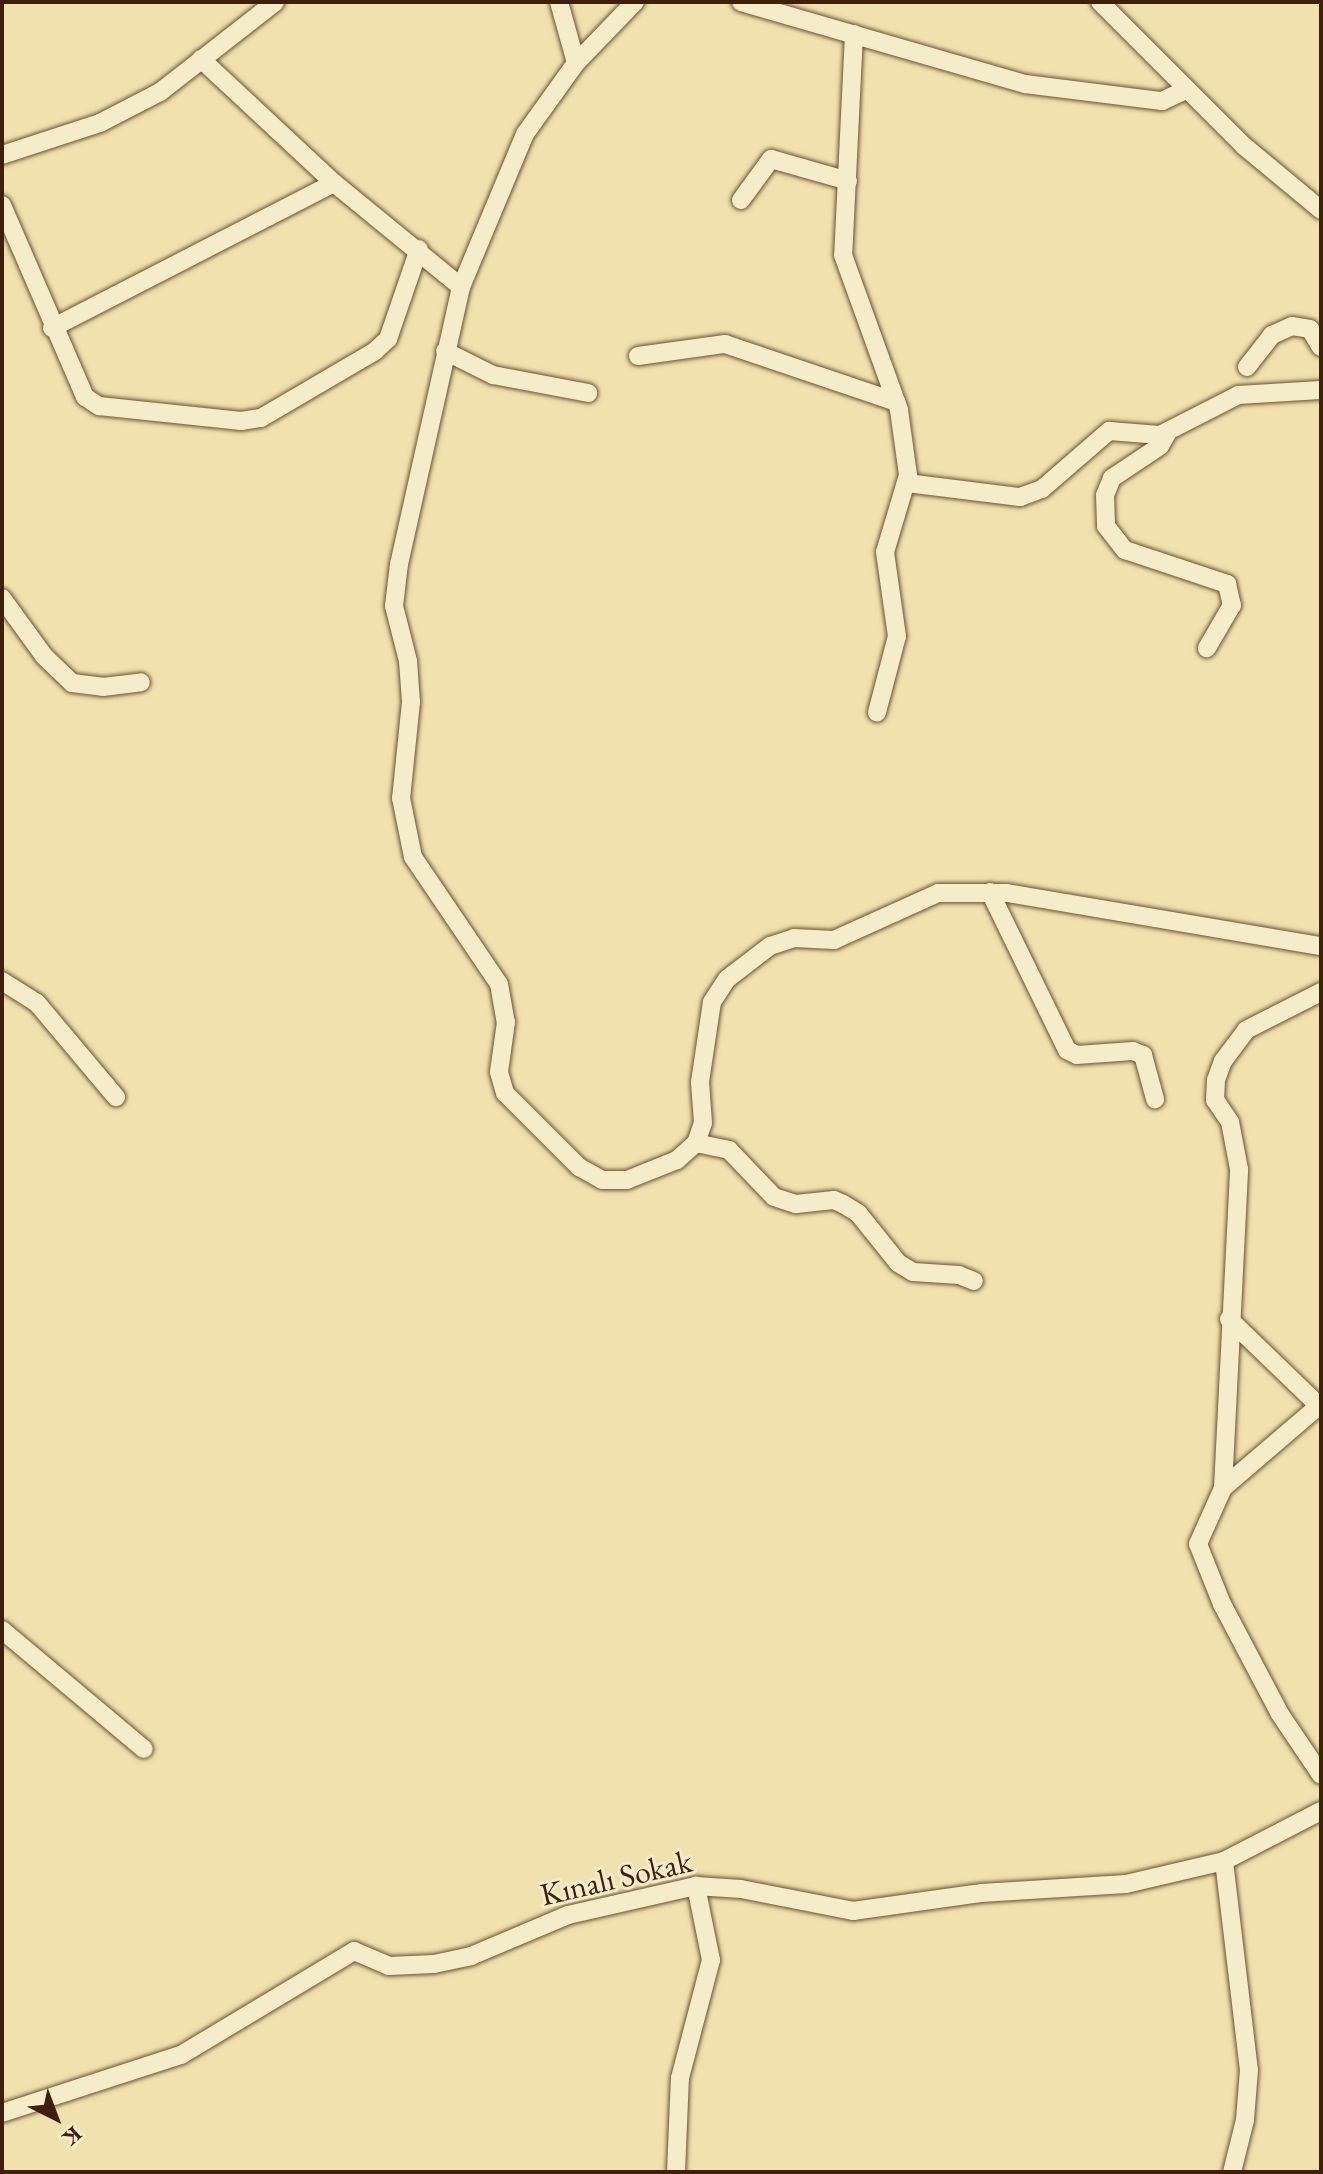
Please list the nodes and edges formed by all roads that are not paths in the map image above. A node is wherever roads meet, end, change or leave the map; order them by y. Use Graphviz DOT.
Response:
graph roads {
  1 [pos="559,2"];
  2 [pos="635,2"];
  3 [pos="741,2"];
  4 [pos="1100,2"];
  5 [pos="268,4"];
  6 [pos="854,34"];
  7 [pos="201,59"];
  8 [pos="576,63"];
  9 [pos="1186,90"];
  10 [pos="2,155"];
  11 [pos="848,181"];
  12 [pos="334,183"];
  13 [pos="741,200"];
  14 [pos="2,205"];
  15 [pos="1321,210"];
  16 [pos="419,249"];
  17 [pos="461,287"];
  18 [pos="52,328"];
  19 [pos="1321,347"];
  20 [pos="445,351"];
  21 [pos="638,356"];
  22 [pos="1247,367"];
  23 [pos="1321,390"];
  24 [pos="588,393"];
  25 [pos="896,402"];
  26 [pos="1168,432"];
  27 [pos="907,483"];
  28 [pos="2,598"];
  29 [pos="1207,648"];
  30 [pos="141,682"];
  31 [pos="877,712"];
  32 [pos="990,892"];
  33 [pos="1321,946"];
  34 [pos="2,981"];
  35 [pos="1321,992"];
  36 [pos="116,1097"];
  37 [pos="1155,1099"];
  38 [pos="696,1143"];
  39 [pos="974,1281"];
  40 [pos="1229,1319"];
  41 [pos="1320,1405"];
  42 [pos="1223,1488"];
  43 [pos="2,1630"];
  44 [pos="144,1749"];
  45 [pos="1321,1775"];
  46 [pos="1321,1811"];
  47 [pos="1224,1861"];
  48 [pos="696,1886"];
  49 [pos="2,2113"];
  50 [pos="676,2172"];
  51 [pos="1232,2172"];
  1 -- 8 [label="street"];
  2 -- 8 [label="street"];
  3 -- 6 [label="street"];
  4 -- 9 [label="street"];
  5 -- 7 [label="street"];
  6 -- 9 [label="street"];
  6 -- 11 [label="street"];
  7 -- 10 [label="street"];
  7 -- 12 [label="street"];
  8 -- 17 [label="street"];
  9 -- 15 [label="street"];
  11 -- 13 [label="street"];
  11 -- 25 [label="street"];
  12 -- 16 [label="street"];
  12 -- 18 [label="street"];
  14 -- 18 [label="street"];
  16 -- 17 [label="street"];
  16 -- 18 [label="street"];
  17 -- 20 [label="street"];
  19 -- 22 [label="street"];
  20 -- 24 [label="street"];
  20 -- 38 [label="street"];
  21 -- 25 [label="street"];
  23 -- 26 [label="street"];
  25 -- 27 [label="street"];
  26 -- 27 [label="street"];
  26 -- 29 [label="street"];
  27 -- 31 [label="street"];
  28 -- 30 [label="street"];
  32 -- 33 [label="street"];
  32 -- 37 [label="street"];
  32 -- 38 [label="street"];
  34 -- 36 [label="street"];
  35 -- 40 [label="street"];
  38 -- 39 [label="street"];
  40 -- 41 [label="street"];
  40 -- 42 [label="street"];
  41 -- 42 [label="street"];
  42 -- 45 [label="street"];
  43 -- 44 [label="street"];
  46 -- 47 [label="street, Kınalı Sokak"];
  47 -- 48 [label="street, Kınalı Sokak"];
  47 -- 51 [label="street"];
  48 -- 49 [label="street, Kınalı Sokak"];
  48 -- 50 [label="street"];
}
